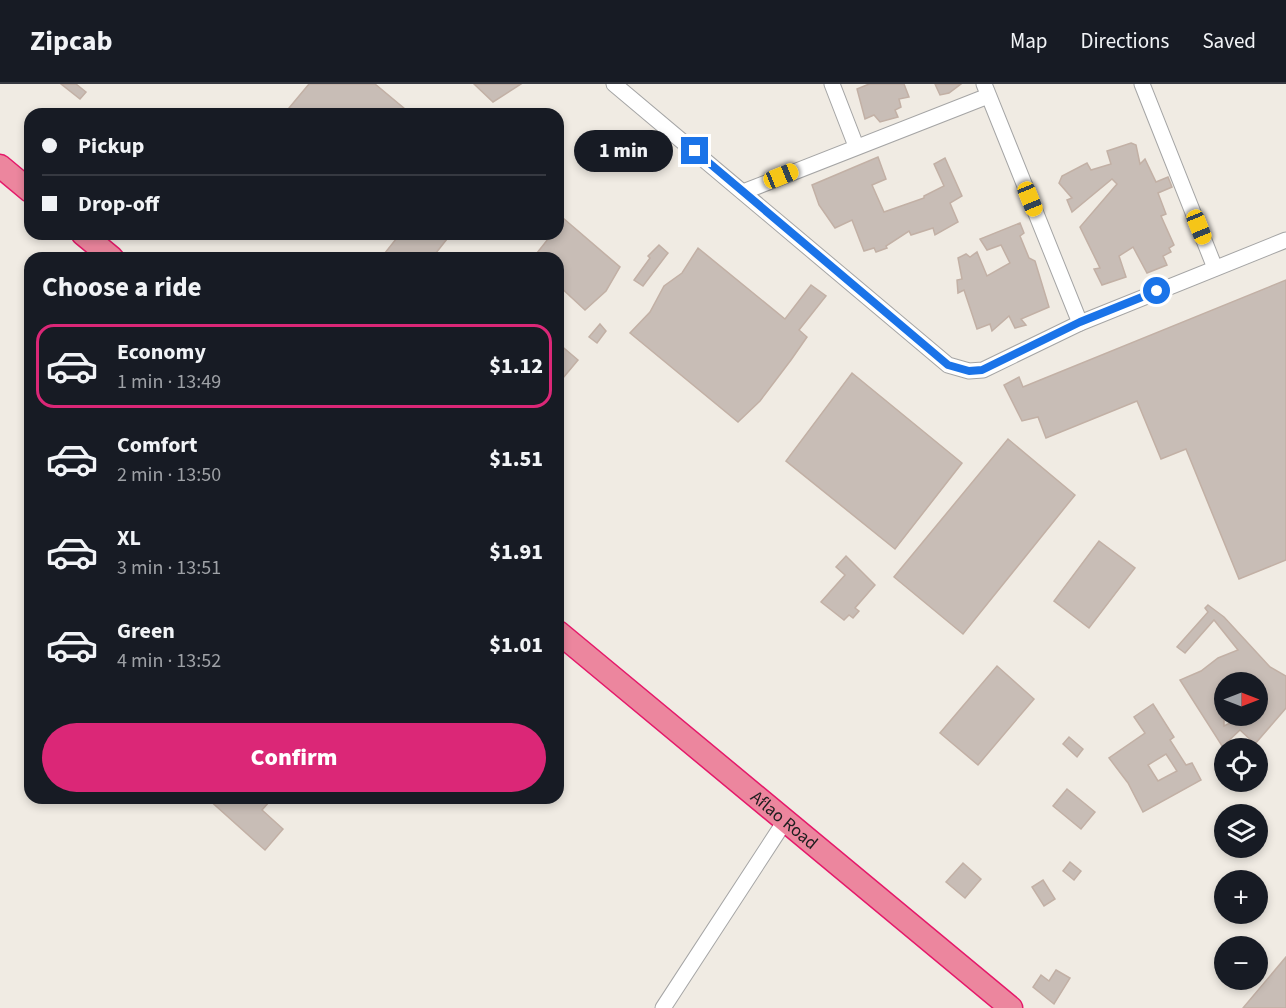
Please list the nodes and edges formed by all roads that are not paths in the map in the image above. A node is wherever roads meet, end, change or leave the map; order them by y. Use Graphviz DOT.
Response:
graph roads {
  1 [pos="614,84"];
  2 [pos="832,84"];
  3 [pos="1142,84"];
  4 [pos="986,90"];
  5 [pos="856,146"];
  6 [pos="0,166"];
  7 [pos="24,186"];
  8 [pos="743,192"];
  9 [pos="90,240"];
  10 [pos="1286,240"];
  11 [pos="105,252"];
  12 [pos="1215,268"];
  13 [pos="1080,322"];
  14 [pos="564,637"];
  15 [pos="785,821"];
  16 [pos="663,1008"];
  17 [pos="1011,1008"];
  1 -- 8 [label="street"];
  2 -- 5 [label="street"];
  3 -- 12 [label="street"];
  4 -- 5 [label="street"];
  4 -- 13 [label="street"];
  5 -- 8 [label="street"];
  6 -- 7 [label="highway"];
  8 -- 13 [label="street"];
  9 -- 11 [label="highway"];
  10 -- 12 [label="street"];
  12 -- 13 [label="street"];
  14 -- 15 [label="highway, Aflao Road"];
  15 -- 16 [label="street"];
  15 -- 17 [label="highway, Aflao Road"];
}
